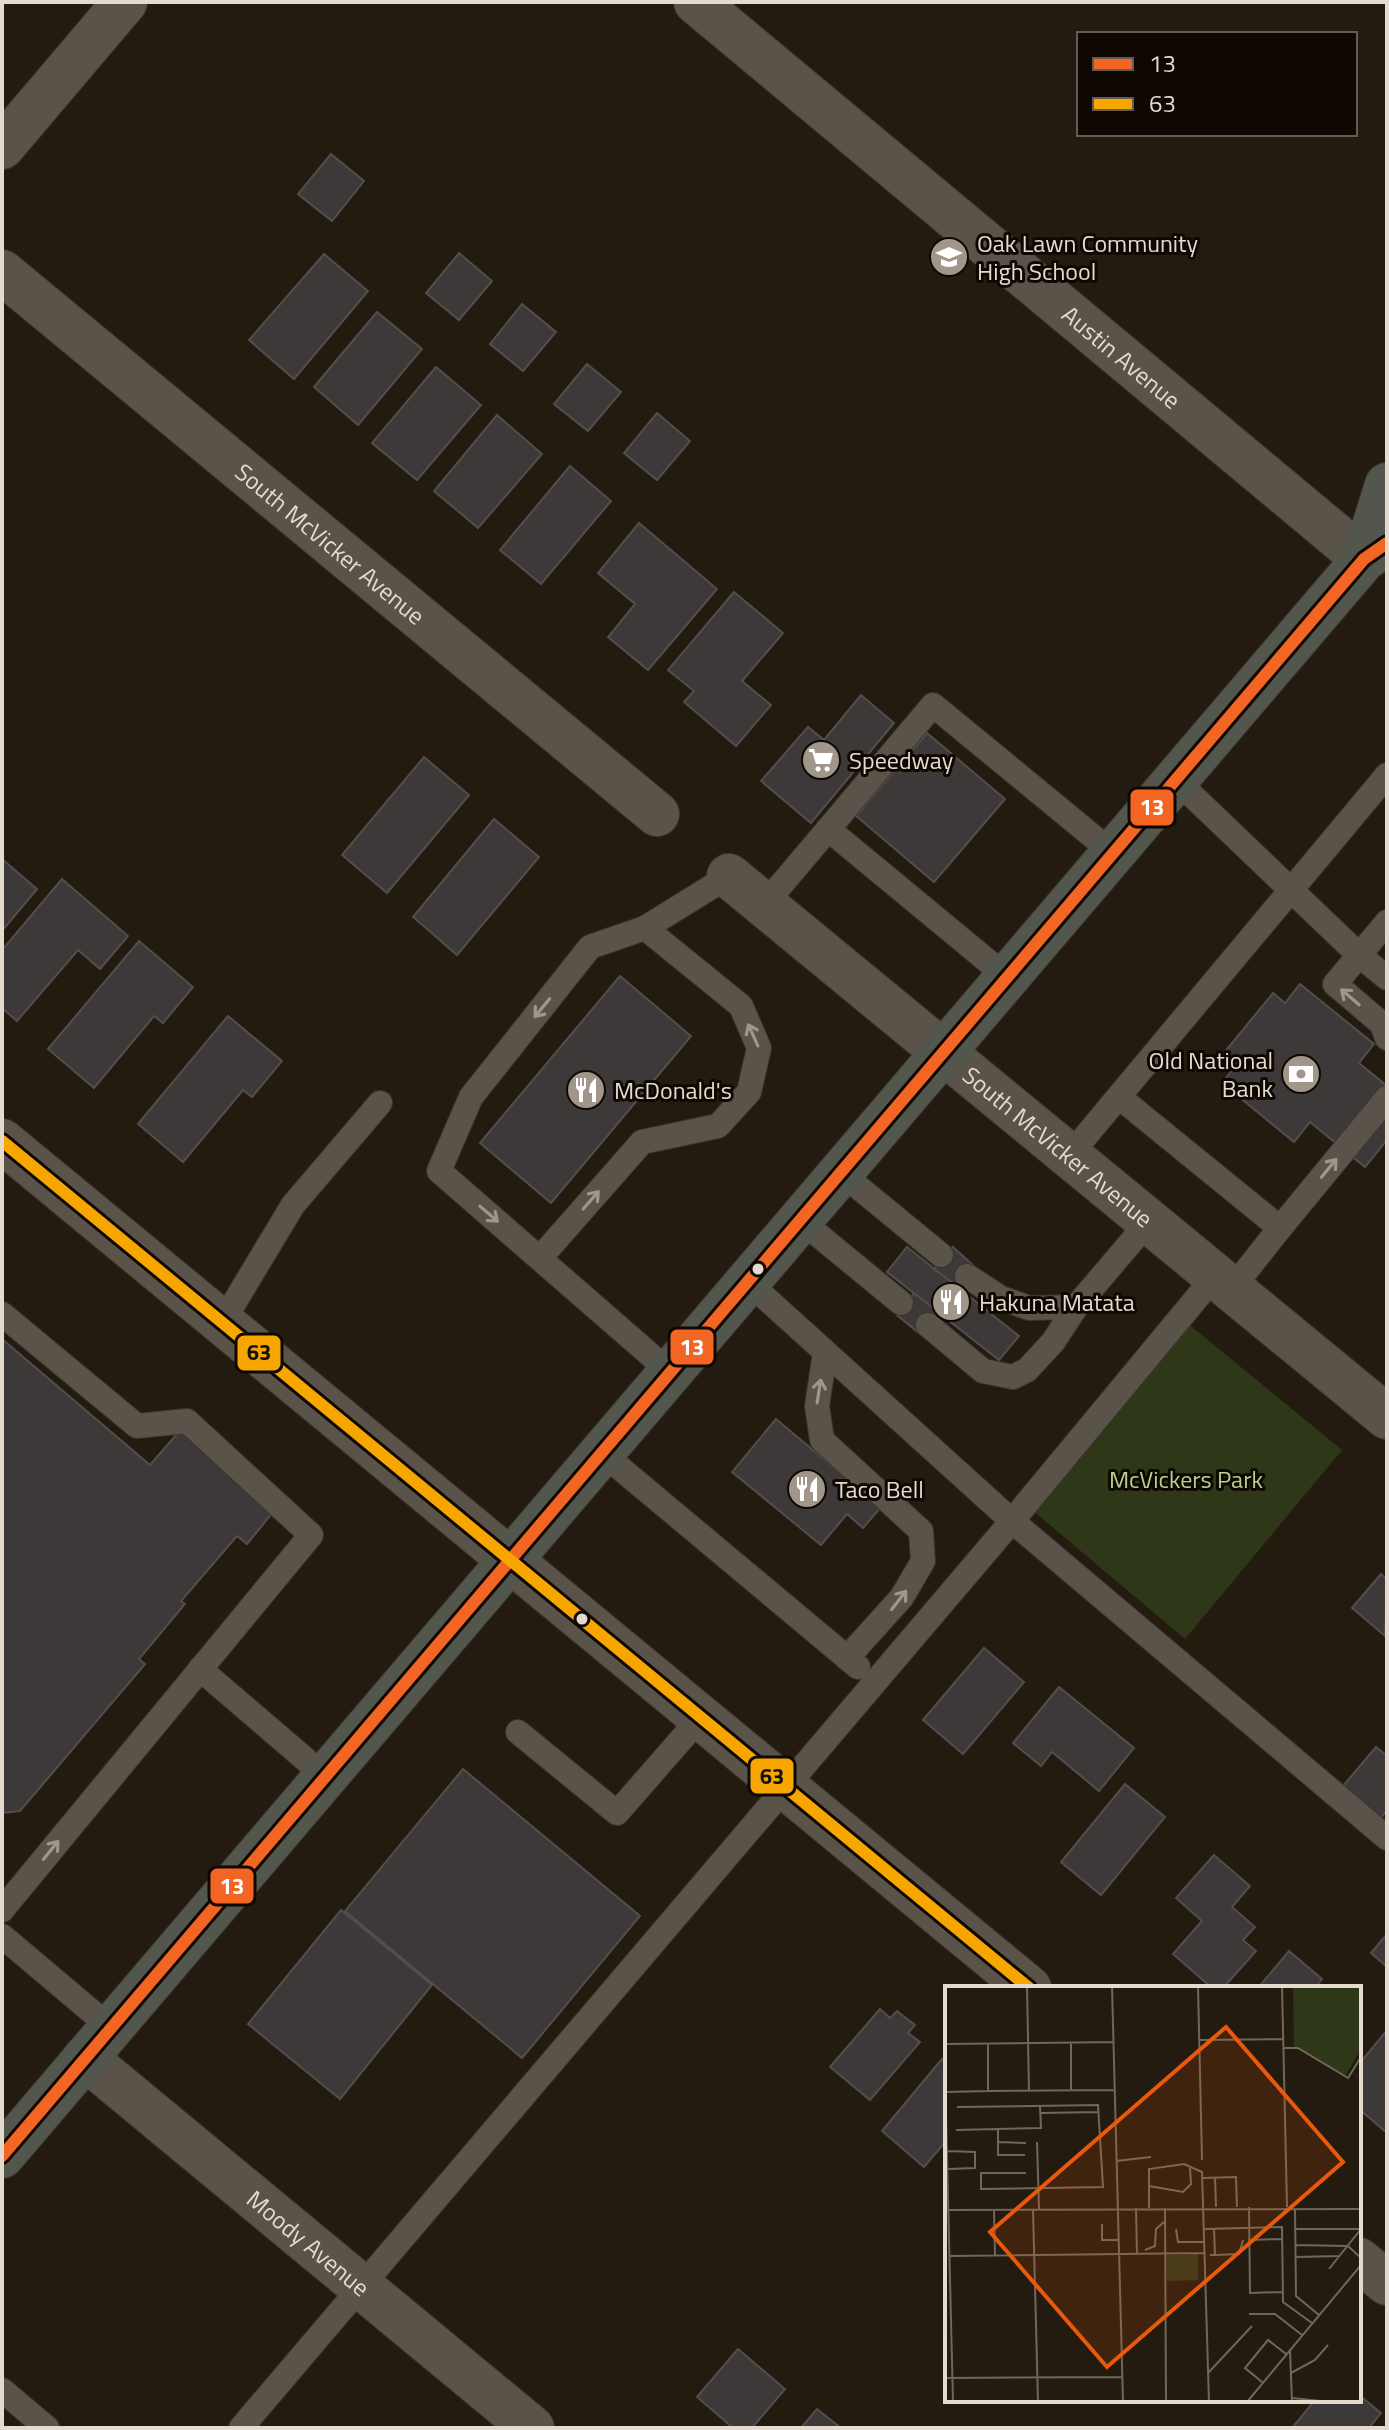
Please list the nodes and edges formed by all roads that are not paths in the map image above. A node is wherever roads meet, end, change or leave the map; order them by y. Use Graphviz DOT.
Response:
graph roads {
  1 [pos="125,2"];
  2 [pos="696,2"];
  3 [pos="2,147"];
  4 [pos="2,272"];
  5 [pos="1387,485"];
  6 [pos="1376,551"];
  7 [pos="1387,775"];
  8 [pos="1176,780"];
  9 [pos="657,814"];
  10 [pos="828,829"];
  11 [pos="1113,853"];
  12 [pos="729,876"];
  13 [pos="1292,891"];
  14 [pos="764,905"];
  15 [pos="1387,922"];
  16 [pos="645,928"];
  17 [pos="1359,955"];
  18 [pos="1007,977"];
  19 [pos="1387,978"];
  20 [pos="1387,1038"];
  21 [pos="943,1053"];
  22 [pos="1119,1097"];
  23 [pos="1387,1098"];
  24 [pos="380,1103"];
  25 [pos="2,1141"];
  26 [pos="1069,1156"];
  27 [pos="841,1173"];
  28 [pos="800,1220"];
  29 [pos="1149,1221"];
  30 [pos="1280,1228"];
  31 [pos="941,1255"];
  32 [pos="540,1258"];
  33 [pos="967,1276"];
  34 [pos="748,1282"];
  35 [pos="1223,1283"];
  36 [pos="901,1303"];
  37 [pos="1076,1307"];
  38 [pos="2,1314"];
  39 [pos="222,1323"];
  40 [pos="928,1325"];
  41 [pos="825,1353"];
  42 [pos="670,1372"];
  43 [pos="1387,1417"];
  44 [pos="602,1453"];
  45 [pos="1012,1521"];
  46 [pos="510,1561"];
  47 [pos="847,1658"];
  48 [pos="200,1669"];
  49 [pos="875,1681"];
  50 [pos="700,1718"];
  51 [pos="518,1732"];
  52 [pos="326,1777"];
  53 [pos="785,1788"];
  54 [pos="1387,1838"];
  55 [pos="2,1910"];
  56 [pos="2,1936"];
  57 [pos="1027,1986"];
  58 [pos="98,2043"];
  59 [pos="2,2156"];
  60 [pos="1361,2262"];
  61 [pos="1387,2283"];
  62 [pos="361,2287"];
  63 [pos="2,2390"];
  64 [pos="47,2428"];
  65 [pos="241,2428"];
  66 [pos="532,2428"];
  1 -- 3 [label="street"];
  2 -- 6 [label="street, Austin Avenue"];
  4 -- 9 [label="street, South McVicker Avenue"];
  5 -- 6 [label="main road"];
  6 -- 8 [label="main road"];
  7 -- 13 [label="lane"];
  8 -- 11 [label="main road"];
  8 -- 13 [label="lane"];
  10 -- 11 [label="lane"];
  10 -- 14 [label="lane"];
  10 -- 18 [label="lane"];
  11 -- 18 [label="main road"];
  12 -- 14 [label="street, South McVicker Avenue"];
  12 -- 16 [label="lane"];
  13 -- 17 [label="lane"];
  13 -- 22 [label="lane"];
  14 -- 21 [label="street, South McVicker Avenue"];
  15 -- 17 [label="lane"];
  16 -- 32 [label="lane, one-way"];
  32 -- 16 [label="lane, one-way"];
  17 -- 19 [label="lane"];
  20 -- 17 [label="lane, one-way"];
  18 -- 21 [label="main road"];
  21 -- 26 [label="street, South McVicker Avenue"];
  21 -- 27 [label="main road"];
  22 -- 26 [label="lane"];
  22 -- 30 [label="lane"];
  30 -- 23 [label="lane, one-way"];
  24 -- 39 [label="lane"];
  25 -- 39 [label="street"];
  26 -- 29 [label="street, South McVicker Avenue"];
  27 -- 28 [label="main road"];
  27 -- 31 [label="lane"];
  28 -- 34 [label="main road"];
  28 -- 36 [label="lane"];
  29 -- 35 [label="street, South McVicker Avenue"];
  29 -- 37 [label="lane"];
  30 -- 35 [label="lane"];
  32 -- 42 [label="lane"];
  33 -- 37 [label="lane"];
  34 -- 41 [label="lane"];
  34 -- 42 [label="main road"];
  35 -- 43 [label="street, South McVicker Avenue"];
  35 -- 45 [label="lane"];
  37 -- 40 [label="lane"];
  38 -- 48 [label="lane"];
  39 -- 46 [label="street"];
  41 -- 45 [label="lane"];
  47 -- 41 [label="lane, one-way"];
  42 -- 44 [label="main road"];
  44 -- 46 [label="main road"];
  44 -- 47 [label="lane"];
  45 -- 49 [label="lane"];
  45 -- 54 [label="lane"];
  46 -- 50 [label="street"];
  46 -- 52 [label="main road"];
  47 -- 49 [label="lane"];
  48 -- 52 [label="lane"];
  55 -- 48 [label="lane, one-way"];
  49 -- 53 [label="lane"];
  50 -- 51 [label="lane"];
  50 -- 53 [label="street"];
  52 -- 58 [label="main road"];
  53 -- 57 [label="street"];
  53 -- 62 [label="lane"];
  56 -- 58 [label="lane"];
  58 -- 59 [label="main road"];
  58 -- 62 [label="street, Moody Avenue"];
  60 -- 61 [label="street"];
  62 -- 65 [label="lane"];
  62 -- 66 [label="street, Moody Avenue"];
  63 -- 64 [label="lane"];
}
